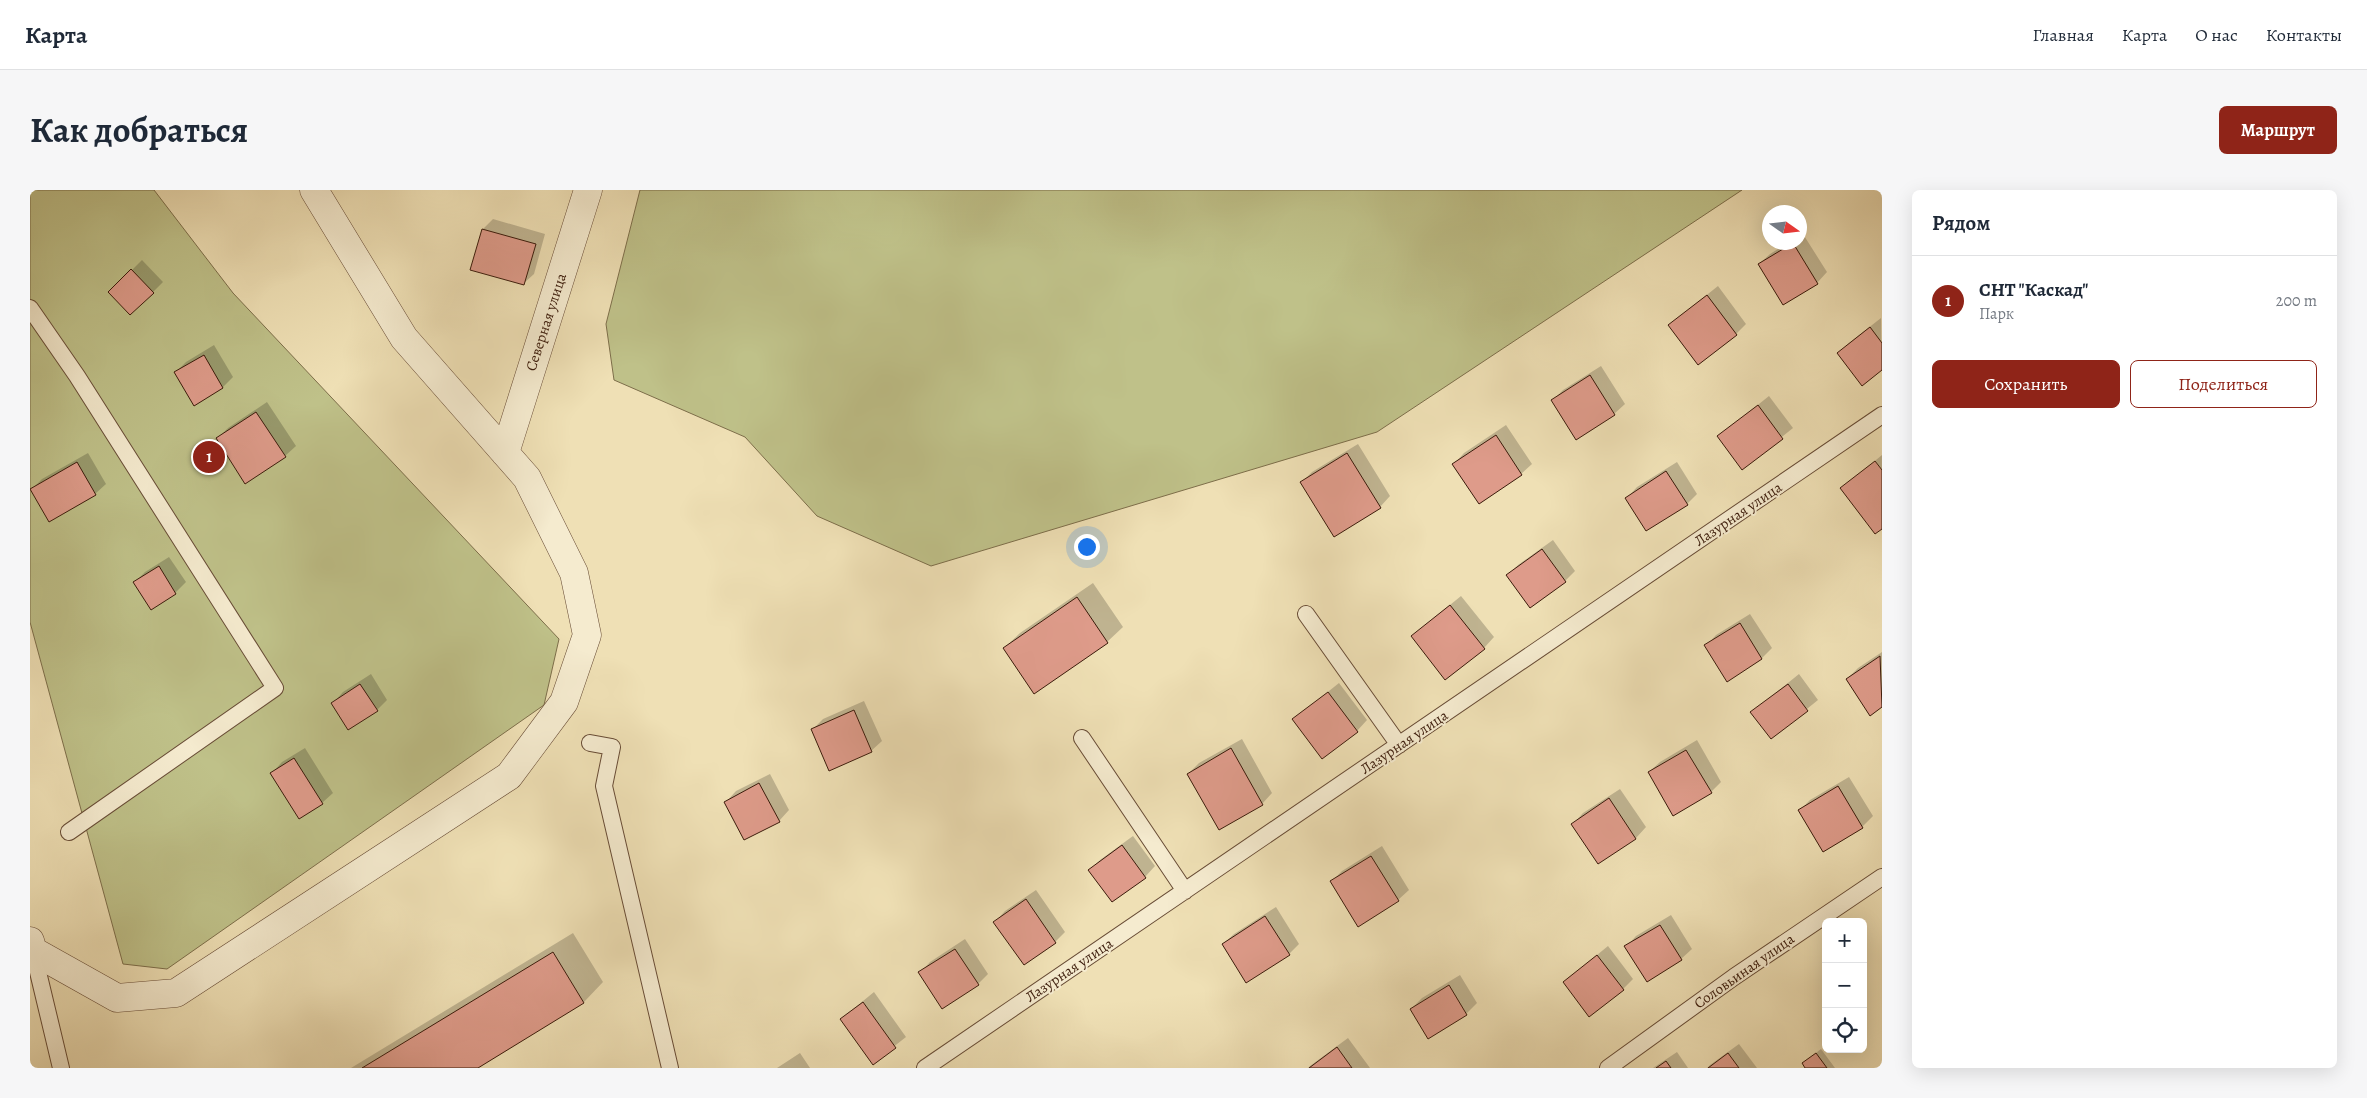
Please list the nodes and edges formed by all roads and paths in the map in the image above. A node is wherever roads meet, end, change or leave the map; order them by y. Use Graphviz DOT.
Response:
graph roads {
  1 [pos="314,190"];
  2 [pos="588,190"];
  3 [pos="30,308"];
  4 [pos="1882,415"];
  5 [pos="505,453"];
  6 [pos="1306,614"];
  7 [pos="1082,738"];
  8 [pos="590,743"];
  9 [pos="1399,745"];
  10 [pos="69,832"];
  11 [pos="1882,877"];
  12 [pos="1185,891"];
  13 [pos="31,946"];
  14 [pos="61,1068"];
  15 [pos="670,1068"];
  16 [pos="925,1068"];
  17 [pos="1608,1068"];
  1 -- 5 [label="street"];
  2 -- 5 [label="street, Северная улица"];
  3 -- 10 [label="lane"];
  4 -- 9 [label="lane, Лазурная улица"];
  5 -- 13 [label="street"];
  6 -- 9 [label="lane"];
  7 -- 12 [label="lane"];
  8 -- 15 [label="lane"];
  9 -- 12 [label="lane, Лазурная улица"];
  11 -- 17 [label="lane, Соловьиная улица"];
  12 -- 16 [label="lane, Лазурная улица"];
  13 -- 14 [label="lane"];
}
